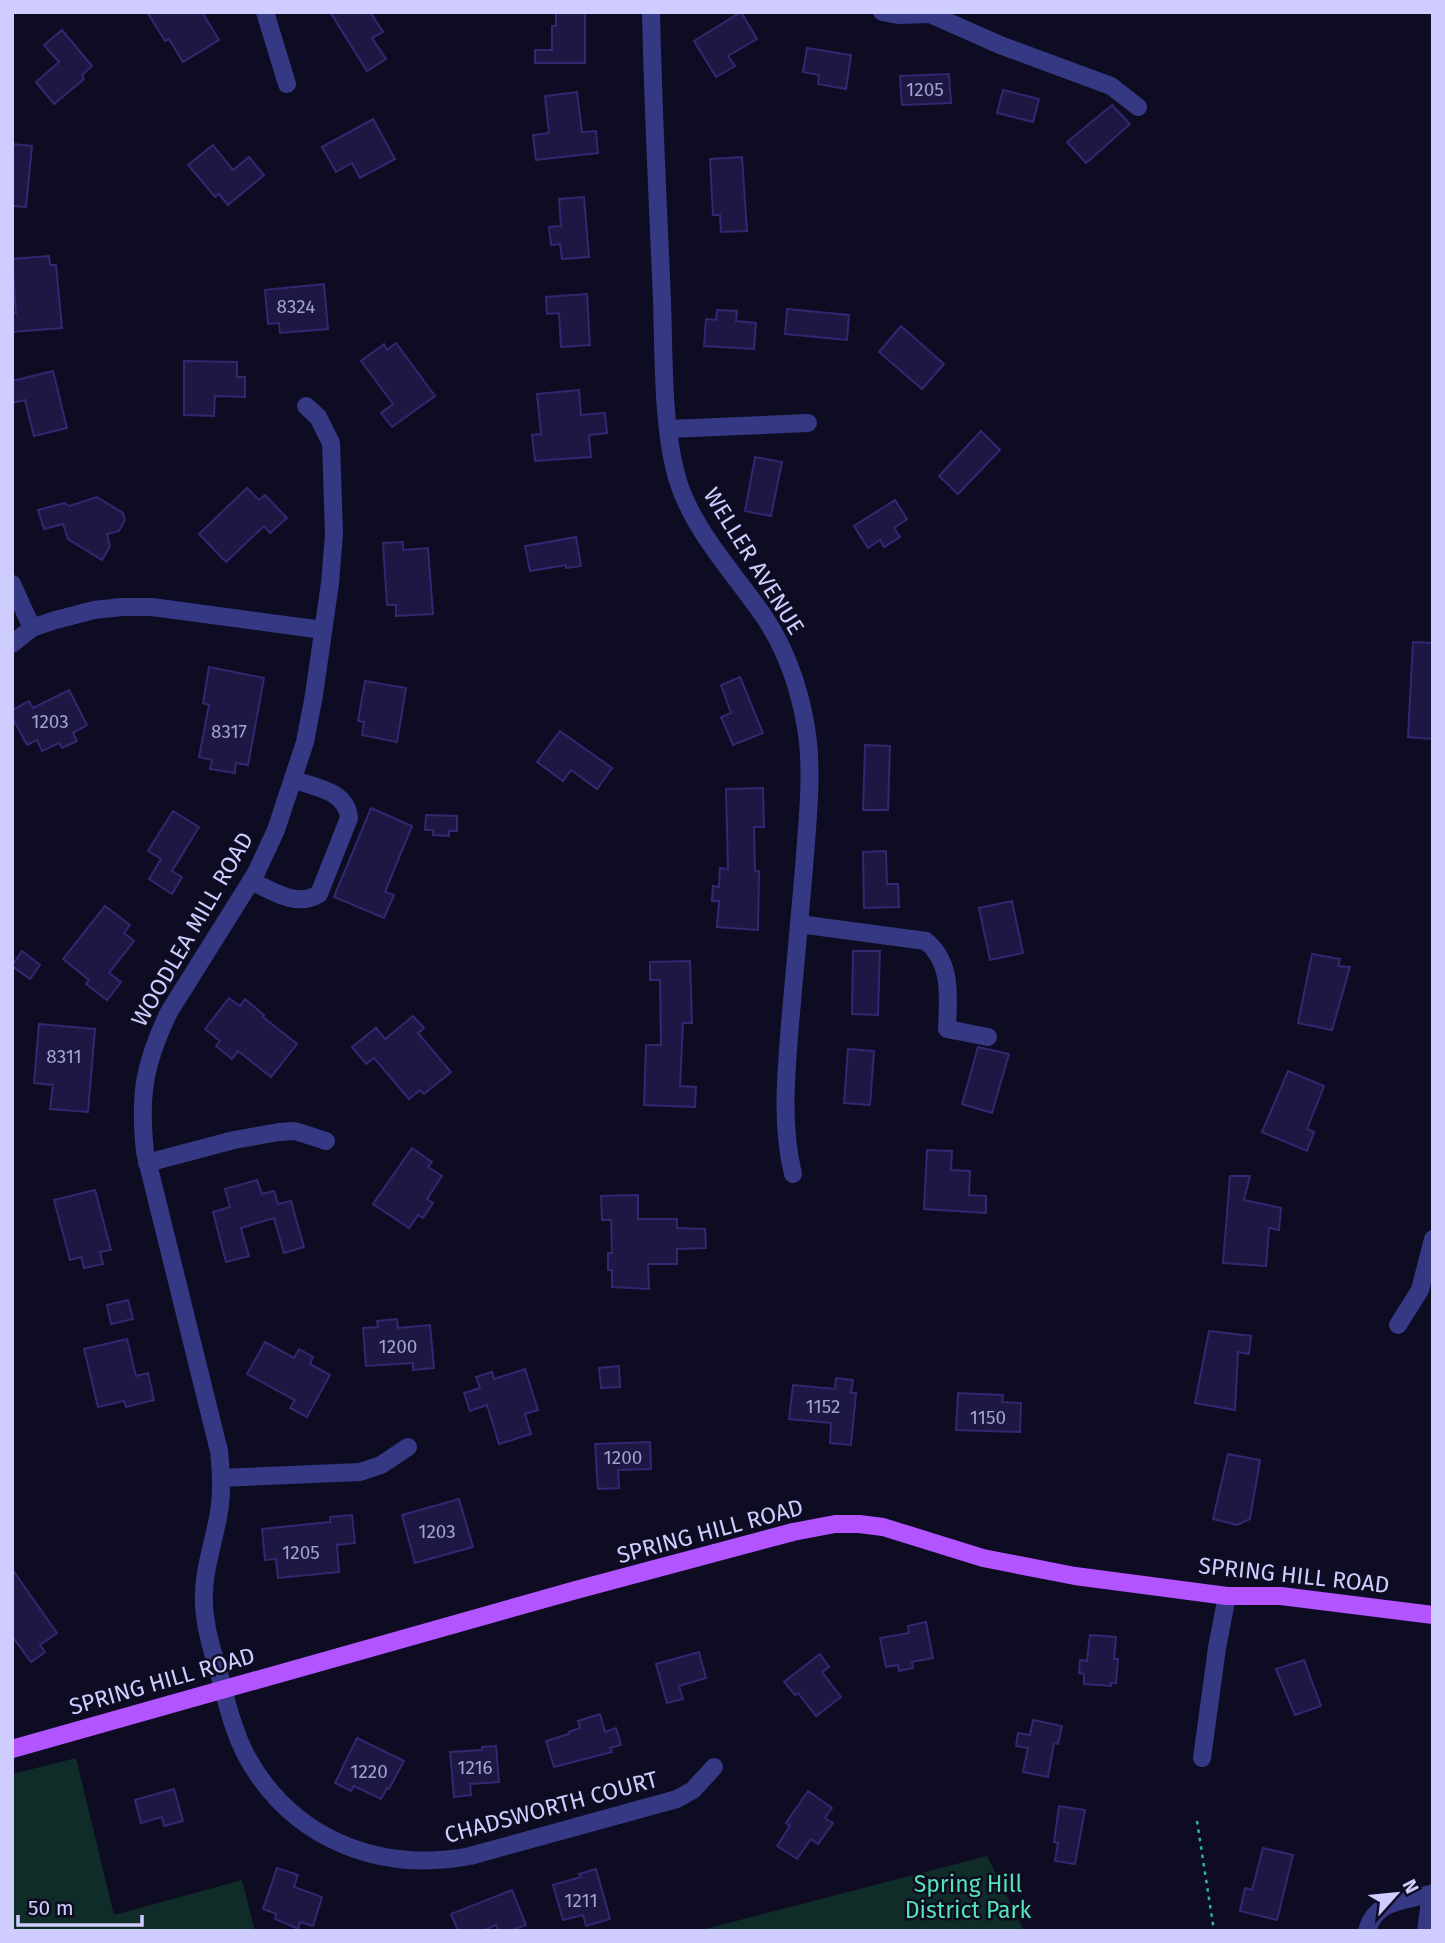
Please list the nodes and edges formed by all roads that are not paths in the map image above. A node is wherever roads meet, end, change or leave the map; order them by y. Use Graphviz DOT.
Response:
graph roads {
  1 [pos="265,12"];
  2 [pos="651,12"];
  3 [pos="882,12"];
  4 [pos="930,13"];
  5 [pos="287,84"];
  6 [pos="1138,107"];
  7 [pos="306,406"];
  8 [pos="808,422"];
  9 [pos="669,429"];
  10 [pos="12,584"];
  11 [pos="32,628"];
  12 [pos="323,630"];
  13 [pos="12,644"];
  14 [pos="294,780"];
  15 [pos="251,881"];
  16 [pos="799,924"];
  17 [pos="988,1037"];
  18 [pos="326,1141"];
  19 [pos="147,1163"];
  20 [pos="793,1174"];
  21 [pos="1433,1239"];
  22 [pos="1398,1325"];
  23 [pos="408,1447"];
  24 [pos="222,1478"];
  25 [pos="1227,1596"];
  26 [pos="1433,1615"];
  27 [pos="223,1687"];
  28 [pos="12,1749"];
  29 [pos="1202,1758"];
  30 [pos="715,1766"];
  31 [pos="1432,1894"];
  32 [pos="1367,1931"];
  33 [pos="1426,1931"];
  1 -- 5 [label="street"];
  2 -- 9 [label="street, WELLER AVENUE"];
  3 -- 4 [label="street"];
  4 -- 6 [label="street"];
  7 -- 12 [label="street, WOODLEA MILL ROAD"];
  8 -- 9 [label="street"];
  9 -- 16 [label="street, WELLER AVENUE"];
  10 -- 11 [label="street"];
  11 -- 12 [label="street"];
  11 -- 13 [label="street"];
  12 -- 14 [label="street, WOODLEA MILL ROAD"];
  14 -- 15 [label="street, WOODLEA MILL ROAD"];
  14 -- 15 [label="street"];
  15 -- 19 [label="street, WOODLEA MILL ROAD"];
  16 -- 17 [label="street"];
  16 -- 20 [label="street, WELLER AVENUE"];
  18 -- 19 [label="street"];
  19 -- 24 [label="street, WOODLEA MILL ROAD"];
  21 -- 22 [label="street"];
  23 -- 24 [label="street"];
  24 -- 27 [label="street, WOODLEA MILL ROAD"];
  25 -- 26 [label="main road, SPRING HILL ROAD"];
  25 -- 27 [label="main road, SPRING HILL ROAD"];
  25 -- 29 [label="street"];
  27 -- 28 [label="main road, SPRING HILL ROAD"];
  27 -- 30 [label="street, CHADSWORTH COURT"];
  31 -- 32 [label="street"];
  31 -- 33 [label="street"];
}
